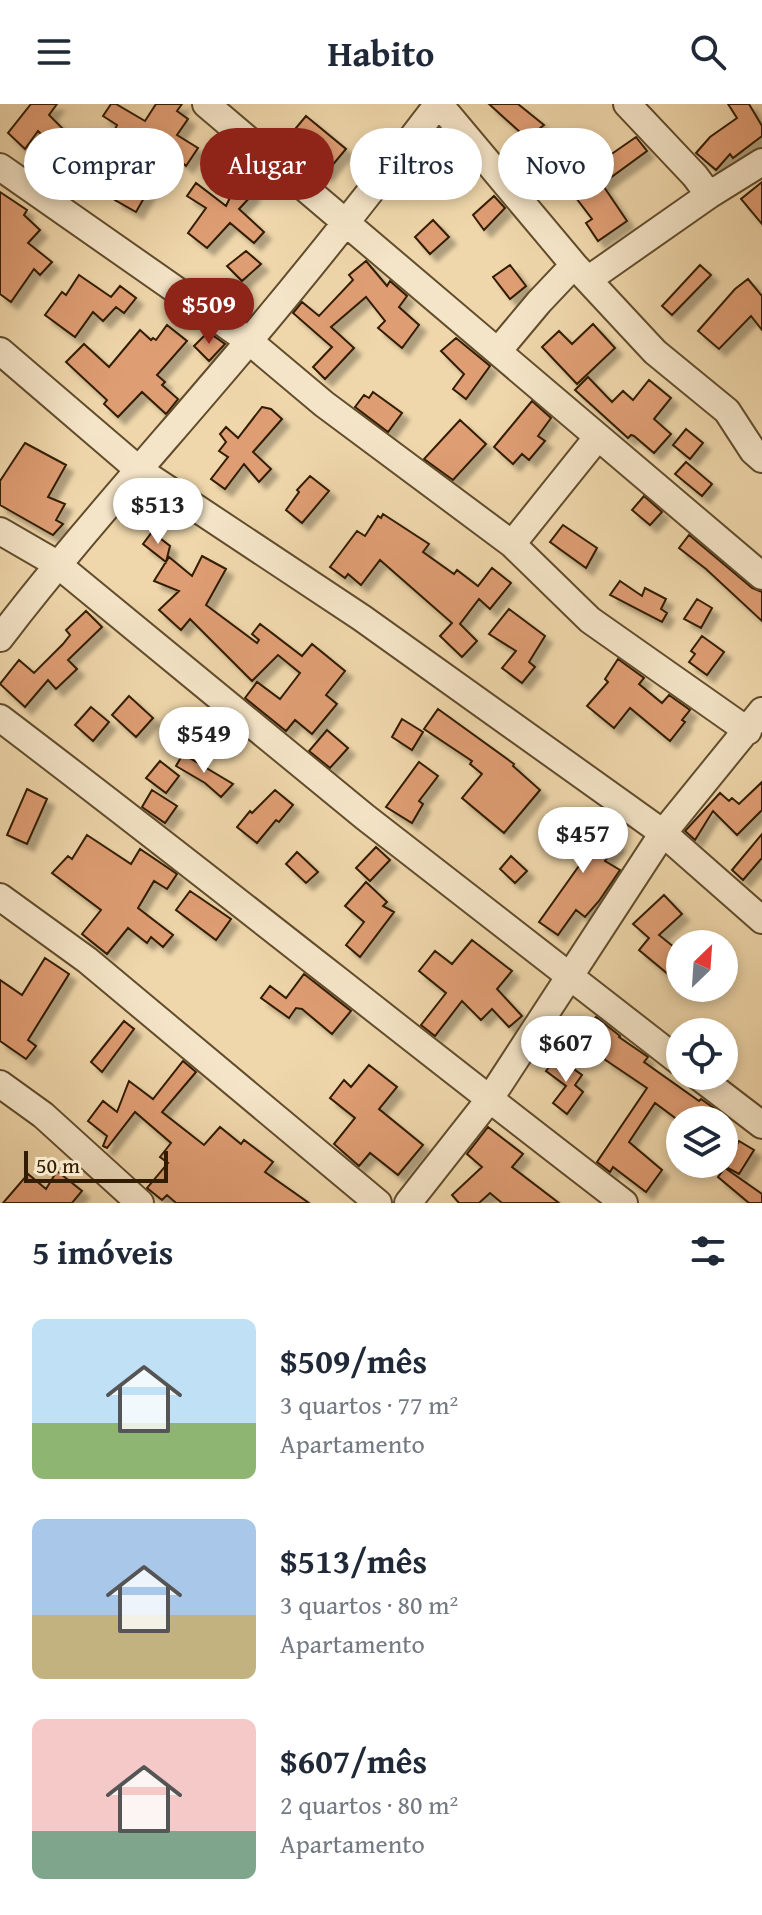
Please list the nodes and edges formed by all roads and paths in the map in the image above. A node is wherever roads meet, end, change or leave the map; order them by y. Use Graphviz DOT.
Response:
graph roads {
  1 [pos="206,104"];
  2 [pos="438,104"];
  3 [pos="627,104"];
  4 [pos="762,162"];
  5 [pos="0,167"];
  6 [pos="709,195"];
  7 [pos="348,222"];
  8 [pos="581,272"];
  9 [pos="249,341"];
  10 [pos="0,351"];
  11 [pos="498,351"];
  12 [pos="597,438"];
  13 [pos="762,459"];
  14 [pos="139,470"];
  15 [pos="0,531"];
  16 [pos="512,544"];
  17 [pos="57,564"];
  18 [pos="762,576"];
  19 [pos="0,638"];
  20 [pos="0,718"];
  21 [pos="755,721"];
  22 [pos="663,833"];
  23 [pos="0,897"];
  24 [pos="762,920"];
  25 [pos="570,978"];
  26 [pos="666,1051"];
  27 [pos="0,1084"];
  28 [pos="716,1090"];
  29 [pos="489,1100"];
  30 [pos="762,1125"];
  31 [pos="140,1203"];
  32 [pos="378,1203"];
  33 [pos="408,1203"];
  34 [pos="624,1203"];
  1 -- 7 [label="street"];
  2 -- 7 [label="street"];
  2 -- 8 [label="street"];
  3 -- 6 [label="street"];
  4 -- 6 [label="street"];
  5 -- 9 [label="street"];
  6 -- 8 [label="street"];
  7 -- 9 [label="street"];
  7 -- 11 [label="street"];
  8 -- 11 [label="street"];
  8 -- 13 [label="street"];
  9 -- 14 [label="street"];
  9 -- 16 [label="street"];
  10 -- 14 [label="street"];
  11 -- 12 [label="street"];
  12 -- 16 [label="street"];
  12 -- 18 [label="street"];
  14 -- 17 [label="street"];
  14 -- 22 [label="street"];
  15 -- 17 [label="street"];
  16 -- 21 [label="street"];
  17 -- 19 [label="street"];
  17 -- 25 [label="street"];
  20 -- 29 [label="street"];
  21 -- 22 [label="street"];
  22 -- 24 [label="street"];
  22 -- 25 [label="street"];
  23 -- 32 [label="street"];
  25 -- 26 [label="street"];
  25 -- 29 [label="street"];
  27 -- 31 [label="street"];
  28 -- 30 [label="street"];
  29 -- 33 [label="street"];
  29 -- 34 [label="street"];
}
